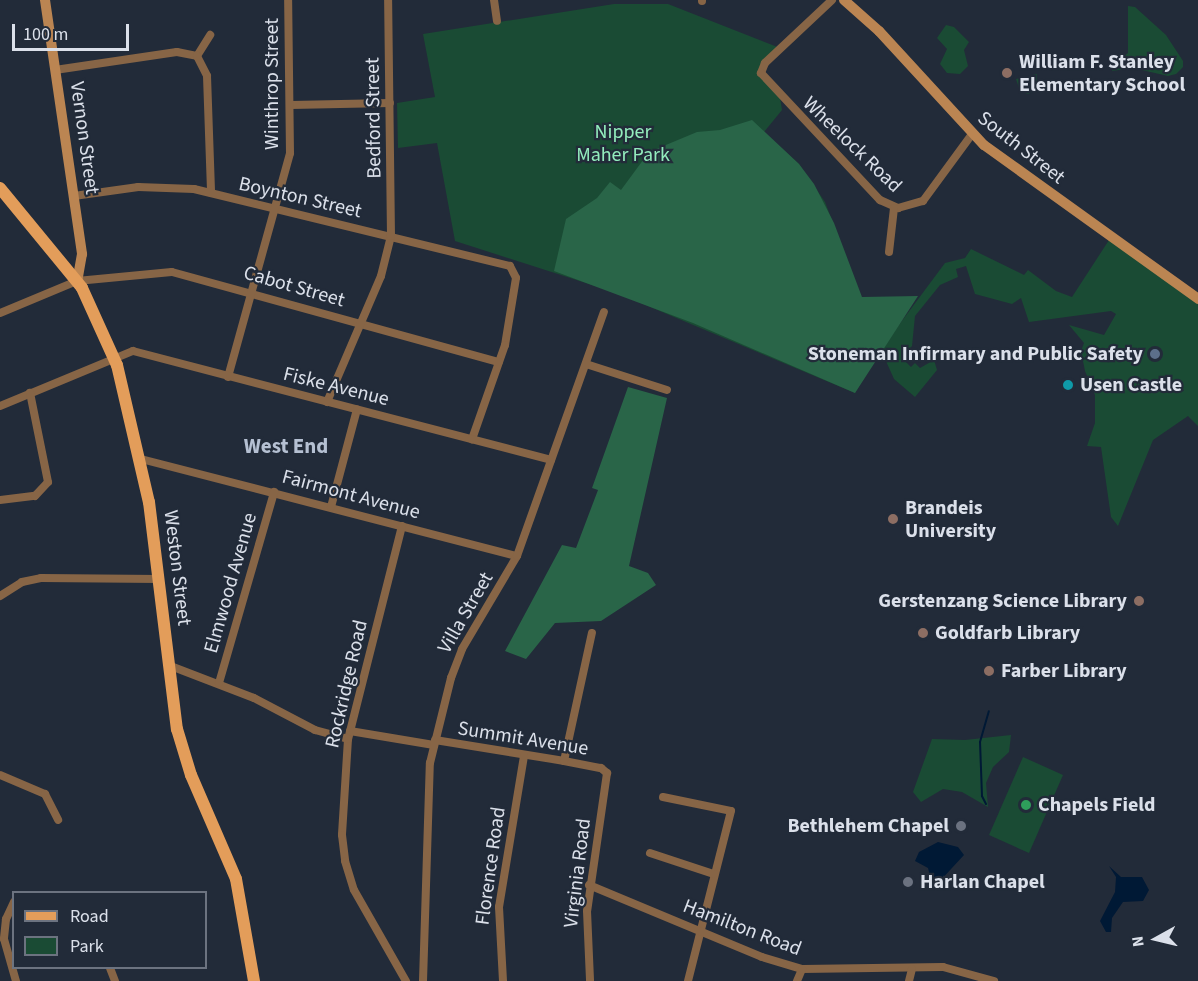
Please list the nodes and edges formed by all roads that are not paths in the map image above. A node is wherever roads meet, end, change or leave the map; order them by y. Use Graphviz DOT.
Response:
graph roads {
  1 [pos="45,0"];
  2 [pos="288,0"];
  3 [pos="387,0"];
  4 [pos="494,0"];
  5 [pos="832,0"];
  6 [pos="844,0"];
  7 [pos="497,21"];
  8 [pos="210,35"];
  9 [pos="197,56"];
  10 [pos="55,70"];
  11 [pos="390,103"];
  12 [pos="291,105"];
  13 [pos="972,134"];
  14 [pos="0,188"];
  15 [pos="211,193"];
  16 [pos="74,196"];
  17 [pos="894,208"];
  18 [pos="275,210"];
  19 [pos="391,236"];
  20 [pos="889,252"];
  21 [pos="77,281"];
  22 [pos="252,292"];
  23 [pos="1198,299"];
  24 [pos="604,312"];
  25 [pos="0,313"];
  26 [pos="361,323"];
  27 [pos="114,356"];
  28 [pos="499,362"];
  29 [pos="586,364"];
  30 [pos="228,377"];
  31 [pos="667,390"];
  32 [pos="30,393"];
  33 [pos="327,402"];
  34 [pos="0,406"];
  35 [pos="357,409"];
  36 [pos="472,439"];
  37 [pos="141,459"];
  38 [pos="551,459"];
  39 [pos="274,492"];
  40 [pos="0,500"];
  41 [pos="331,507"];
  42 [pos="402,526"];
  43 [pos="517,556"];
  44 [pos="160,579"];
  45 [pos="0,596"];
  46 [pos="592,633"];
  47 [pos="168,665"];
  48 [pos="219,683"];
  49 [pos="349,735"];
  50 [pos="434,743"];
  51 [pos="525,756"];
  52 [pos="564,761"];
  53 [pos="605,771"];
  54 [pos="0,775"];
  55 [pos="663,797"];
  56 [pos="58,820"];
  57 [pos="650,853"];
  58 [pos="714,874"];
  59 [pos="589,885"];
  60 [pos="12,906"];
  61 [pos="698,930"];
  62 [pos="12,967"];
  63 [pos="802,969"];
  64 [pos="912,969"];
  65 [pos="253,981"];
  66 [pos="406,981"];
  67 [pos="423,981"];
  68 [pos="503,981"];
  69 [pos="590,981"];
  70 [pos="688,981"];
  71 [pos="797,981"];
  72 [pos="909,981"];
  73 [pos="994,981"];
  1 -- 10 [label="main road, Vernon Street"];
  2 -- 12 [label="street, Winthrop Street"];
  3 -- 11 [label="street, Bedford Street"];
  4 -- 7 [label="street"];
  5 -- 17 [label="street, Wheelock Road"];
  6 -- 13 [label="main road, South Street"];
  8 -- 9 [label="street"];
  9 -- 10 [label="street"];
  9 -- 15 [label="street"];
  10 -- 16 [label="main road, Vernon Street"];
  11 -- 12 [label="street"];
  11 -- 19 [label="street, Bedford Street"];
  12 -- 18 [label="street, Winthrop Street"];
  13 -- 17 [label="street, Wheelock Road"];
  13 -- 23 [label="main road, South Street"];
  14 -- 21 [label="main road, Weston Street"];
  15 -- 16 [label="street, Boynton Street"];
  15 -- 18 [label="street, Boynton Street"];
  16 -- 21 [label="main road, Vernon Street"];
  17 -- 20 [label="street"];
  18 -- 19 [label="street, Boynton Street"];
  18 -- 22 [label="street, Winthrop Street"];
  19 -- 26 [label="street, Bedford Street"];
  19 -- 28 [label="street, Boynton Street"];
  21 -- 22 [label="street, Cabot Street"];
  21 -- 25 [label="street, Cabot Street"];
  21 -- 27 [label="main road, Weston Street"];
  22 -- 26 [label="street, Cabot Street"];
  22 -- 30 [label="street, Winthrop Street"];
  24 -- 29 [label="street, Villa Street"];
  26 -- 28 [label="street, Cabot Street"];
  26 -- 33 [label="street, Bedford Street"];
  27 -- 30 [label="street, Fiske Avenue"];
  27 -- 32 [label="street, Fiske Avenue"];
  27 -- 37 [label="main road, Weston Street"];
  28 -- 36 [label="street"];
  29 -- 31 [label="street"];
  29 -- 38 [label="street, Villa Street"];
  30 -- 33 [label="street, Fiske Avenue"];
  32 -- 34 [label="street, Fiske Avenue"];
  32 -- 40 [label="street"];
  33 -- 35 [label="street, Fiske Avenue"];
  35 -- 36 [label="street, Fiske Avenue"];
  35 -- 41 [label="street"];
  36 -- 38 [label="street, Fiske Avenue"];
  37 -- 39 [label="street, Fairmont Avenue"];
  37 -- 44 [label="main road, Weston Street"];
  38 -- 43 [label="street, Villa Street"];
  39 -- 41 [label="street, Fairmont Avenue"];
  39 -- 48 [label="street, Elmwood Avenue"];
  41 -- 42 [label="street, Fairmont Avenue"];
  42 -- 43 [label="street, Fairmont Avenue"];
  42 -- 49 [label="street, Rockridge Road"];
  43 -- 50 [label="street, Villa Street"];
  44 -- 45 [label="street"];
  44 -- 47 [label="main road, Weston Street"];
  46 -- 52 [label="street"];
  47 -- 48 [label="street, Summit Avenue"];
  47 -- 65 [label="main road, Weston Street"];
  48 -- 49 [label="street, Summit Avenue"];
  49 -- 50 [label="street, Summit Avenue"];
  49 -- 66 [label="street, Rockridge Road"];
  50 -- 51 [label="street, Summit Avenue"];
  50 -- 67 [label="street, Villa Street"];
  51 -- 52 [label="street, Summit Avenue"];
  51 -- 68 [label="street, Florence Road"];
  52 -- 53 [label="street, Summit Avenue"];
  53 -- 59 [label="street, Virginia Road"];
  54 -- 56 [label="street"];
  55 -- 58 [label="street"];
  57 -- 58 [label="street"];
  58 -- 61 [label="street"];
  59 -- 61 [label="street, Hamilton Road"];
  59 -- 69 [label="street, Virginia Road"];
  60 -- 62 [label="street"];
  61 -- 63 [label="street, Hamilton Road"];
  61 -- 70 [label="street"];
  63 -- 64 [label="street, Hamilton Road"];
  63 -- 71 [label="street"];
  64 -- 72 [label="street"];
  64 -- 73 [label="street, Hamilton Road"];
}
